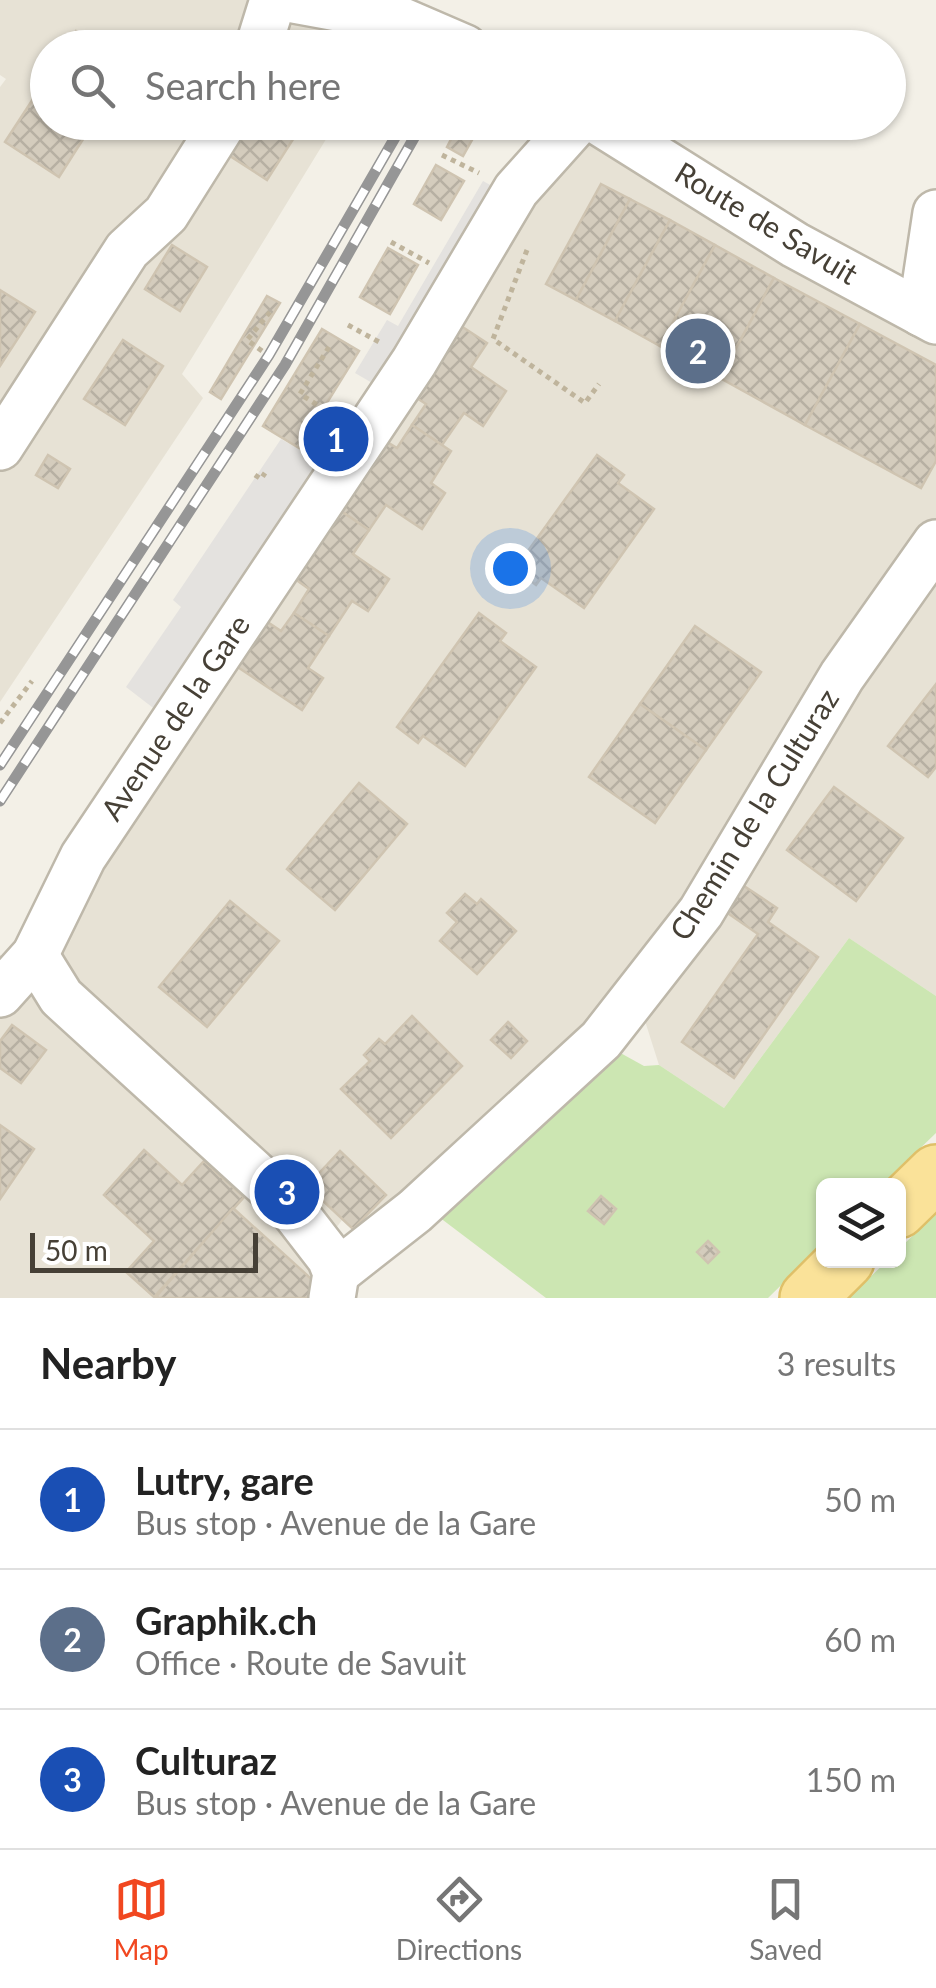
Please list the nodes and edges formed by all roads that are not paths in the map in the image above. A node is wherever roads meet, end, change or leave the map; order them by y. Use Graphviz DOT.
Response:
graph roads {
  1 [pos="273,0"];
  2 [pos="294,0"];
  3 [pos="264,30"];
  4 [pos="419,30"];
  5 [pos="213,140"];
  6 [pos="561,140"];
  7 [pos="628,140"];
  8 [pos="936,214"];
  9 [pos="928,317"];
  10 [pos="0,448"];
  11 [pos="936,543"];
  12 [pos="35,956"];
  13 [pos="0,994"];
  14 [pos="936,1174"];
  15 [pos="906,1202"];
  16 [pos="838,1268"];
  17 [pos="334,1286"];
  18 [pos="808,1298"];
  1 -- 3 [label="street"];
  2 -- 4 [label="street"];
  5 -- 10 [label="street"];
  6 -- 12 [label="street, Avenue de la Gare"];
  7 -- 9 [label="street, Route de Savuit"];
  8 -- 9 [label="street"];
  11 -- 17 [label="street, Chemin de la Culturaz"];
  12 -- 13 [label="street, Avenue de la Gare"];
  12 -- 17 [label="street"];
  14 -- 15 [label="main road"];
  16 -- 18 [label="main road"];
}
